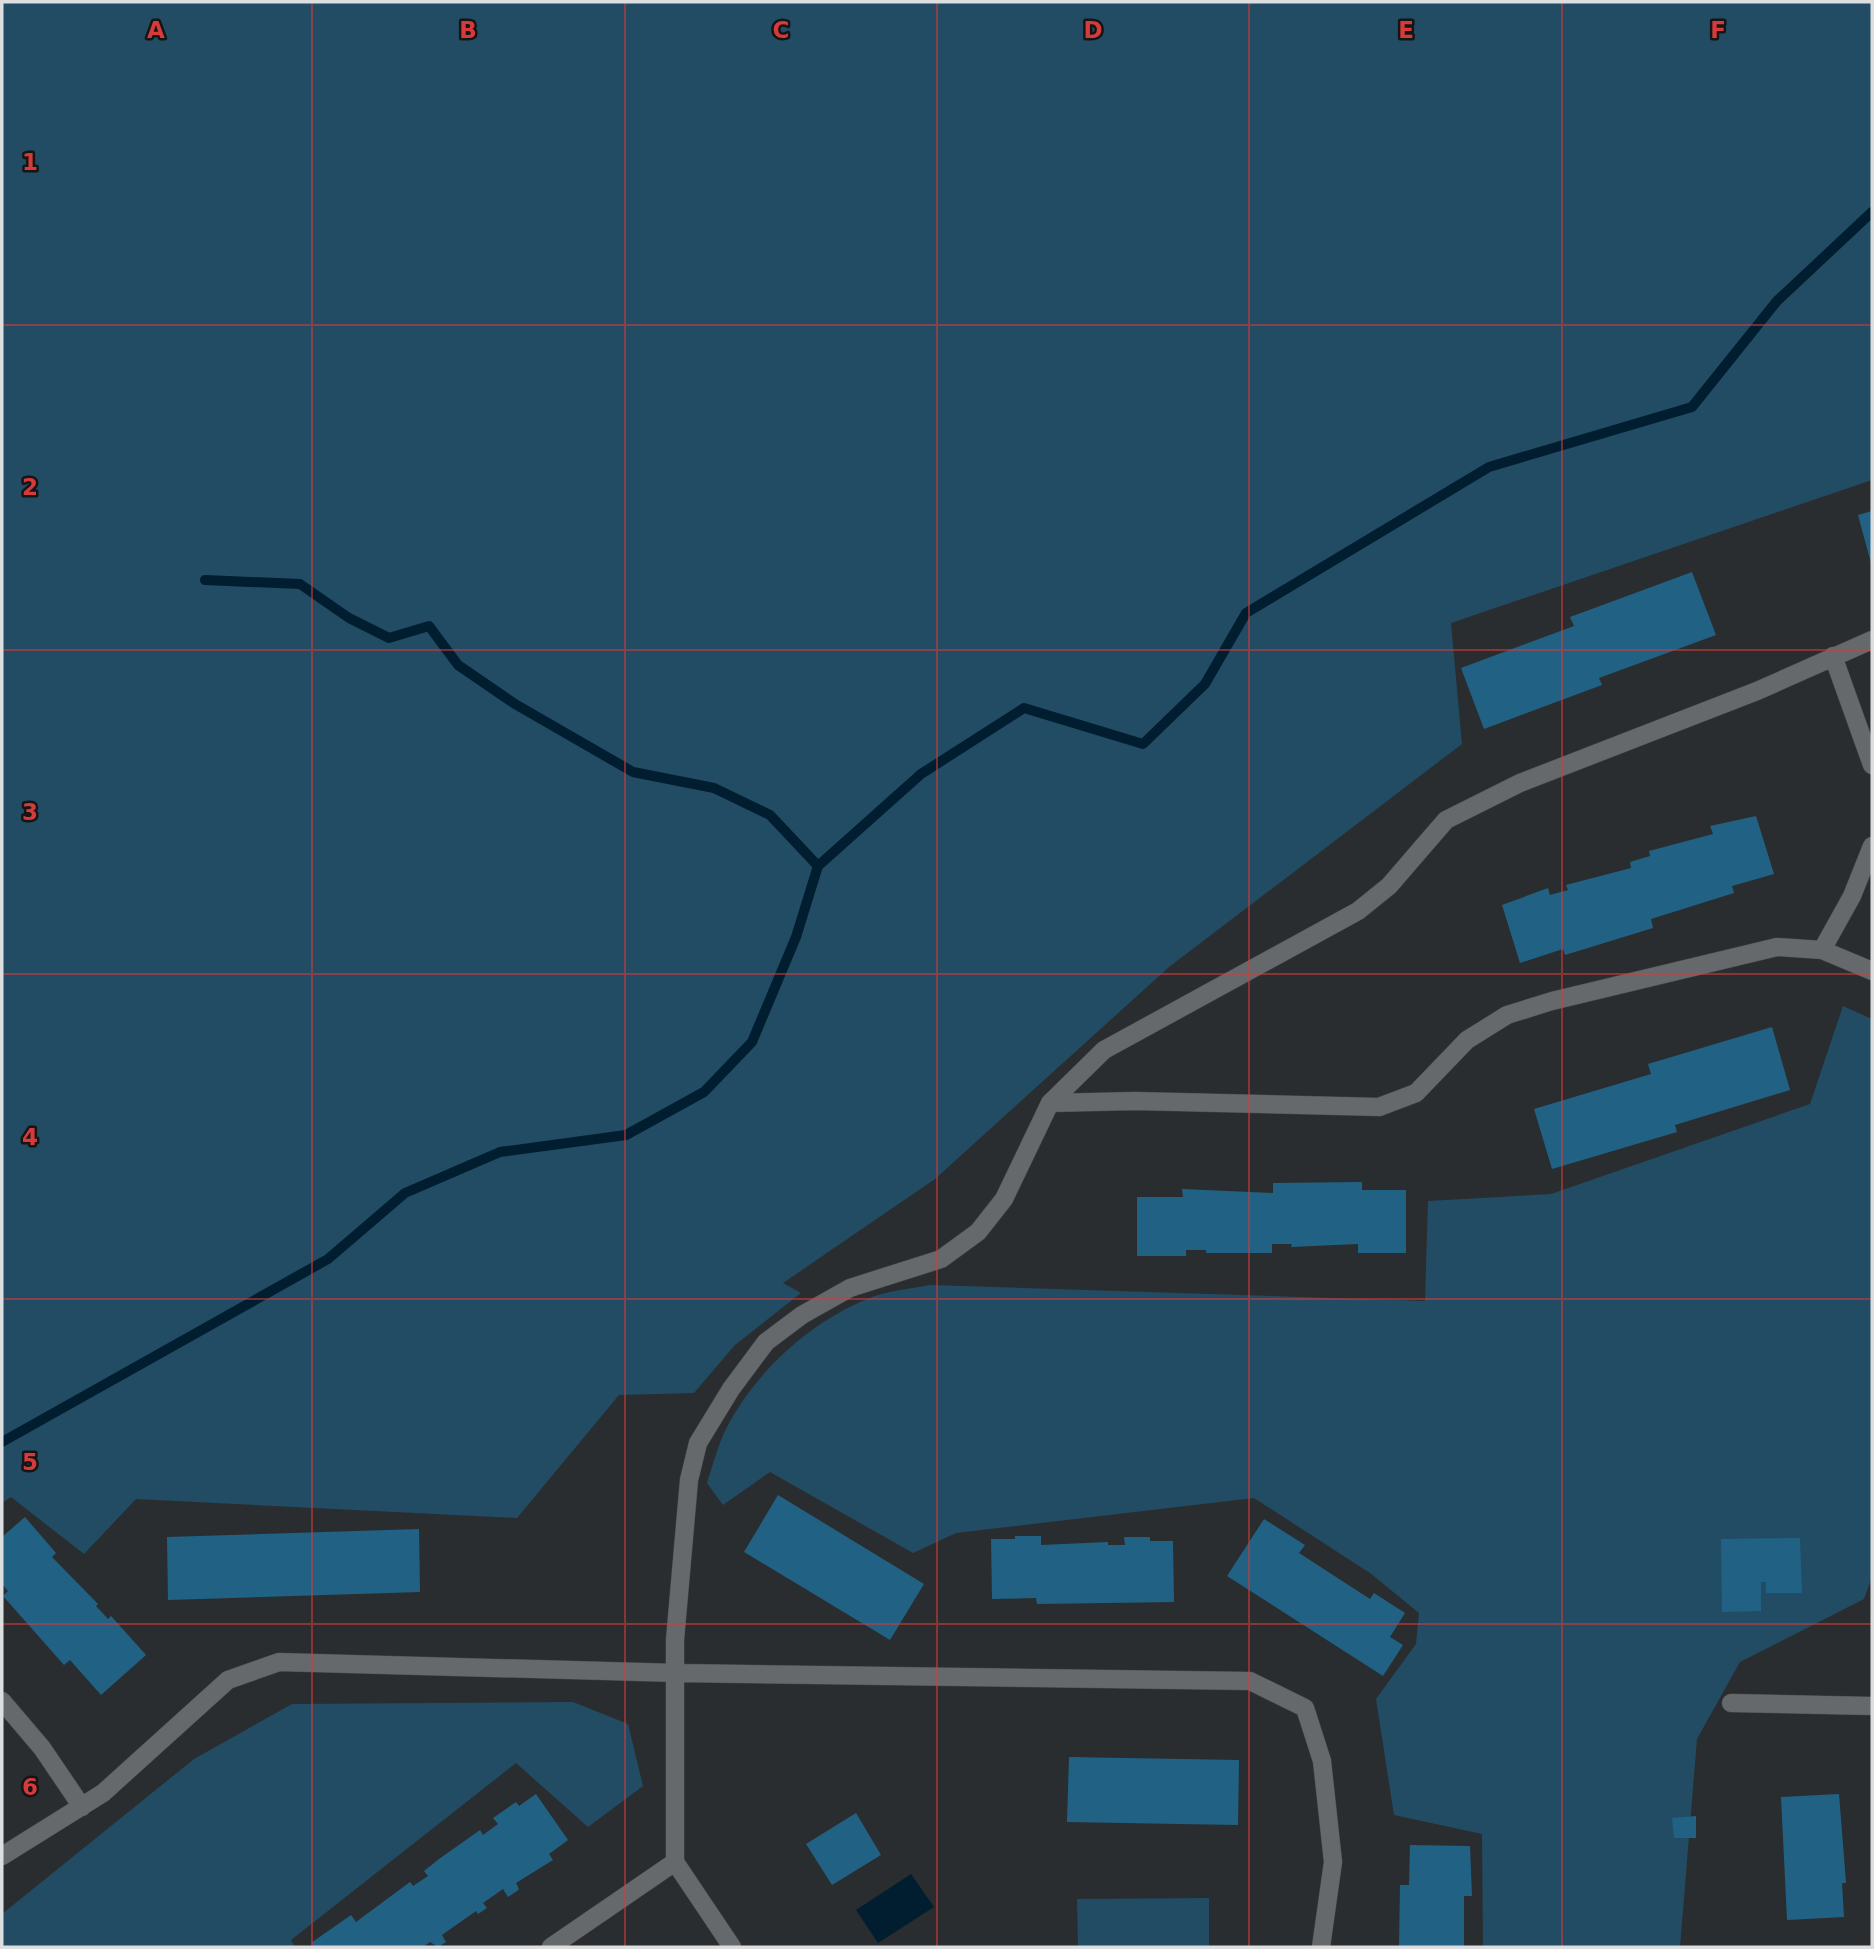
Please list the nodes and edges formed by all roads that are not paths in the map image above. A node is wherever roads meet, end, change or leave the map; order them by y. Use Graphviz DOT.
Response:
graph roads {
  1 [pos="1872,640"];
  2 [pos="1833,656"];
  3 [pos="1872,765"];
  4 [pos="1872,846"];
  5 [pos="1822,950"];
  6 [pos="1872,971"];
  7 [pos="1050,1102"];
  8 [pos="677,1673"];
  9 [pos="2,1700"];
  10 [pos="1731,1703"];
  11 [pos="1872,1706"];
  12 [pos="82,1807"];
  13 [pos="2,1856"];
  14 [pos="675,1862"];
  15 [pos="551,1947"];
  16 [pos="732,1947"];
  17 [pos="1321,1947"];
  1 -- 2 [label="street"];
  2 -- 3 [label="street"];
  2 -- 7 [label="street"];
  4 -- 5 [label="street"];
  5 -- 6 [label="street"];
  5 -- 7 [label="street"];
  7 -- 8 [label="street"];
  8 -- 12 [label="street"];
  8 -- 14 [label="street"];
  8 -- 17 [label="street"];
  9 -- 12 [label="street"];
  10 -- 11 [label="street"];
  12 -- 13 [label="street"];
  14 -- 15 [label="street"];
  14 -- 16 [label="street"];
}
